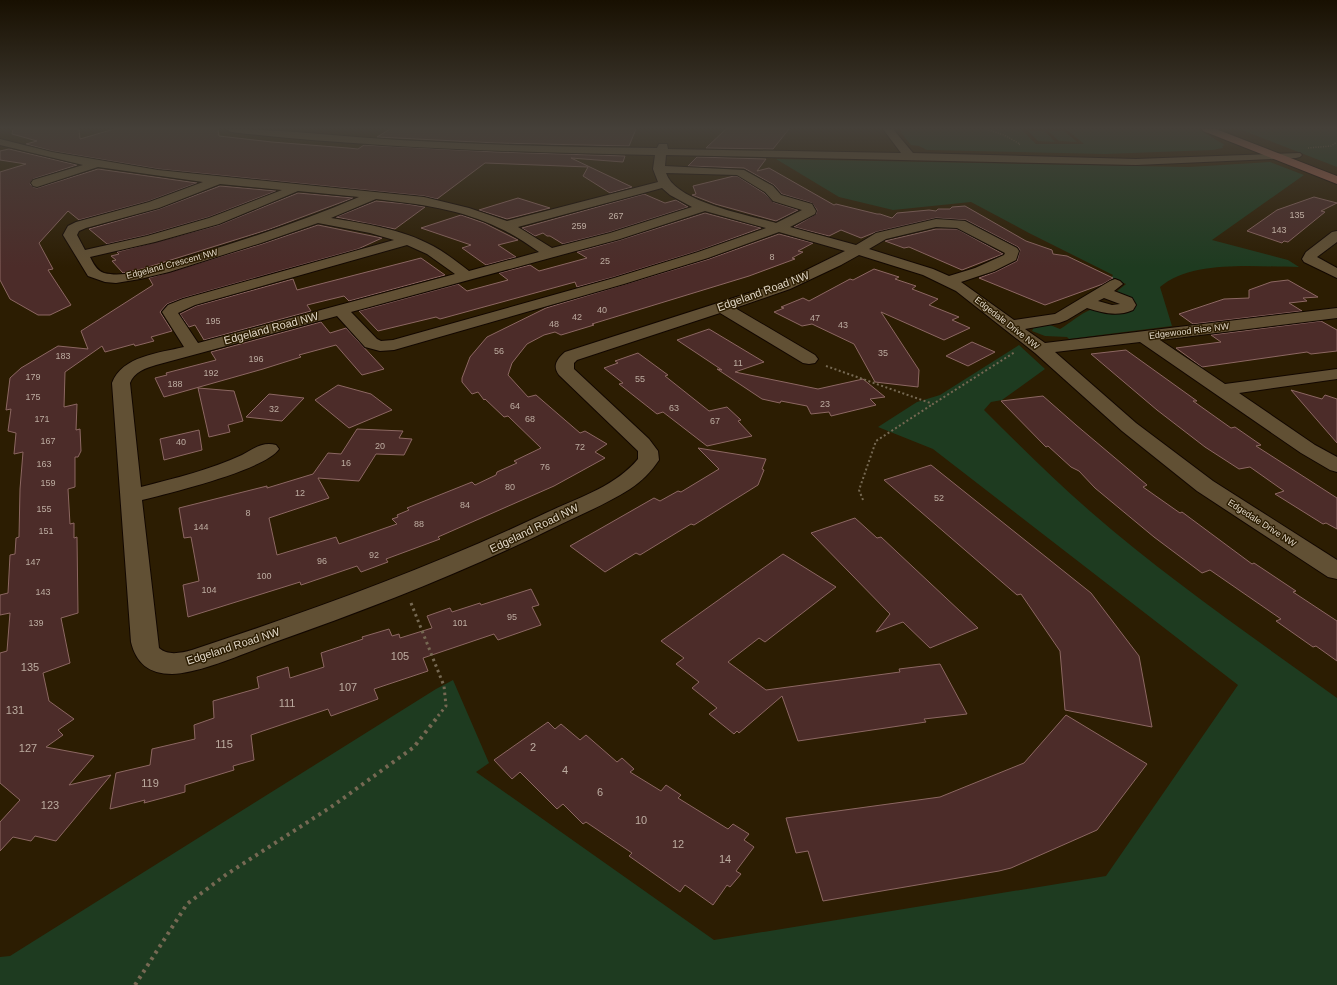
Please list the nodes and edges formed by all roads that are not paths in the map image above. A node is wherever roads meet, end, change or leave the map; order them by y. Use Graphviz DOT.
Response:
graph roads {
  1 [pos="62,175"];
  2 [pos="175,175"];
  3 [pos="678,175"];
  4 [pos="745,175"];
  5 [pos="1326,175"];
  6 [pos="662,176"];
  7 [pos="1337,180"];
  8 [pos="218,181"];
  9 [pos="755,181"];
  10 [pos="37,183"];
  11 [pos="298,188"];
  12 [pos="375,195"];
  13 [pos="777,198"];
  14 [pos="704,207"];
  15 [pos="318,219"];
  16 [pos="505,226"];
  17 [pos="779,228"];
  18 [pos="1337,235"];
  19 [pos="408,240"];
  20 [pos="856,250"];
  21 [pos="551,254"];
  22 [pos="82,255"];
  23 [pos="1337,274"];
  24 [pos="466,276"];
  25 [pos="949,281"];
  26 [pos="1085,302"];
  27 [pos="722,307"];
  28 [pos="340,310"];
  29 [pos="1337,313"];
  30 [pos="1010,326"];
  31 [pos="1143,336"];
  32 [pos="194,349"];
  33 [pos="1041,349"];
  34 [pos="809,360"];
  35 [pos="1337,374"];
  36 [pos="1220,390"];
  37 [pos="269,449"];
  38 [pos="1337,466"];
  39 [pos="131,496"];
  40 [pos="1337,571"];
  1 -- 10 [label="street"];
  2 -- 8 [label="street"];
  3 -- 6 [label="street"];
  4 -- 9 [label="street"];
  5 -- 7 [label="main road"];
  6 -- 14 [label="street, Edgedale Drive NW"];
  6 -- 16 [label="street"];
  8 -- 11 [label="street"];
  8 -- 22 [label="street, Edgeland Crescent NW"];
  9 -- 13 [label="street"];
  9 -- 13 [label="street"];
  11 -- 12 [label="street"];
  11 -- 22 [label="street"];
  12 -- 15 [label="street, Edgeland Crescent NW"];
  12 -- 16 [label="street"];
  13 -- 17 [label="street"];
  14 -- 17 [label="street, Edgedale Drive NW"];
  14 -- 21 [label="street, Edgeland Road NW"];
  15 -- 19 [label="street"];
  15 -- 22 [label="street, Edgeland Crescent NW"];
  16 -- 21 [label="street"];
  17 -- 20 [label="street, Edgedale Drive NW"];
  17 -- 28 [label="street"];
  18 -- 23 [label="street"];
  19 -- 24 [label="street"];
  19 -- 32 [label="street"];
  20 -- 25 [label="street, Edgedale Drive NW"];
  20 -- 25 [label="street, Edgeland Road NW"];
  20 -- 27 [label="street, Edgeland Road NW"];
  21 -- 24 [label="street, Edgeland Road NW"];
  24 -- 28 [label="street, Edgeland Road NW"];
  25 -- 30 [label="street, Edgedale Drive NW"];
  26 -- 26 [label="street"];
  26 -- 30 [label="street"];
  27 -- 34 [label="street"];
  27 -- 39 [label="street, Edgeland Road NW"];
  28 -- 32 [label="street, Edgeland Road NW"];
  29 -- 31 [label="street, Edgewood Rise NW"];
  30 -- 33 [label="street, Edgedale Drive NW"];
  31 -- 33 [label="street, Edgewood Rise NW"];
  31 -- 36 [label="street"];
  32 -- 39 [label="street, Edgeland Road NW"];
  33 -- 40 [label="street, Edgedale Drive NW"];
  35 -- 36 [label="street"];
  36 -- 38 [label="street"];
  37 -- 39 [label="street"];
}
